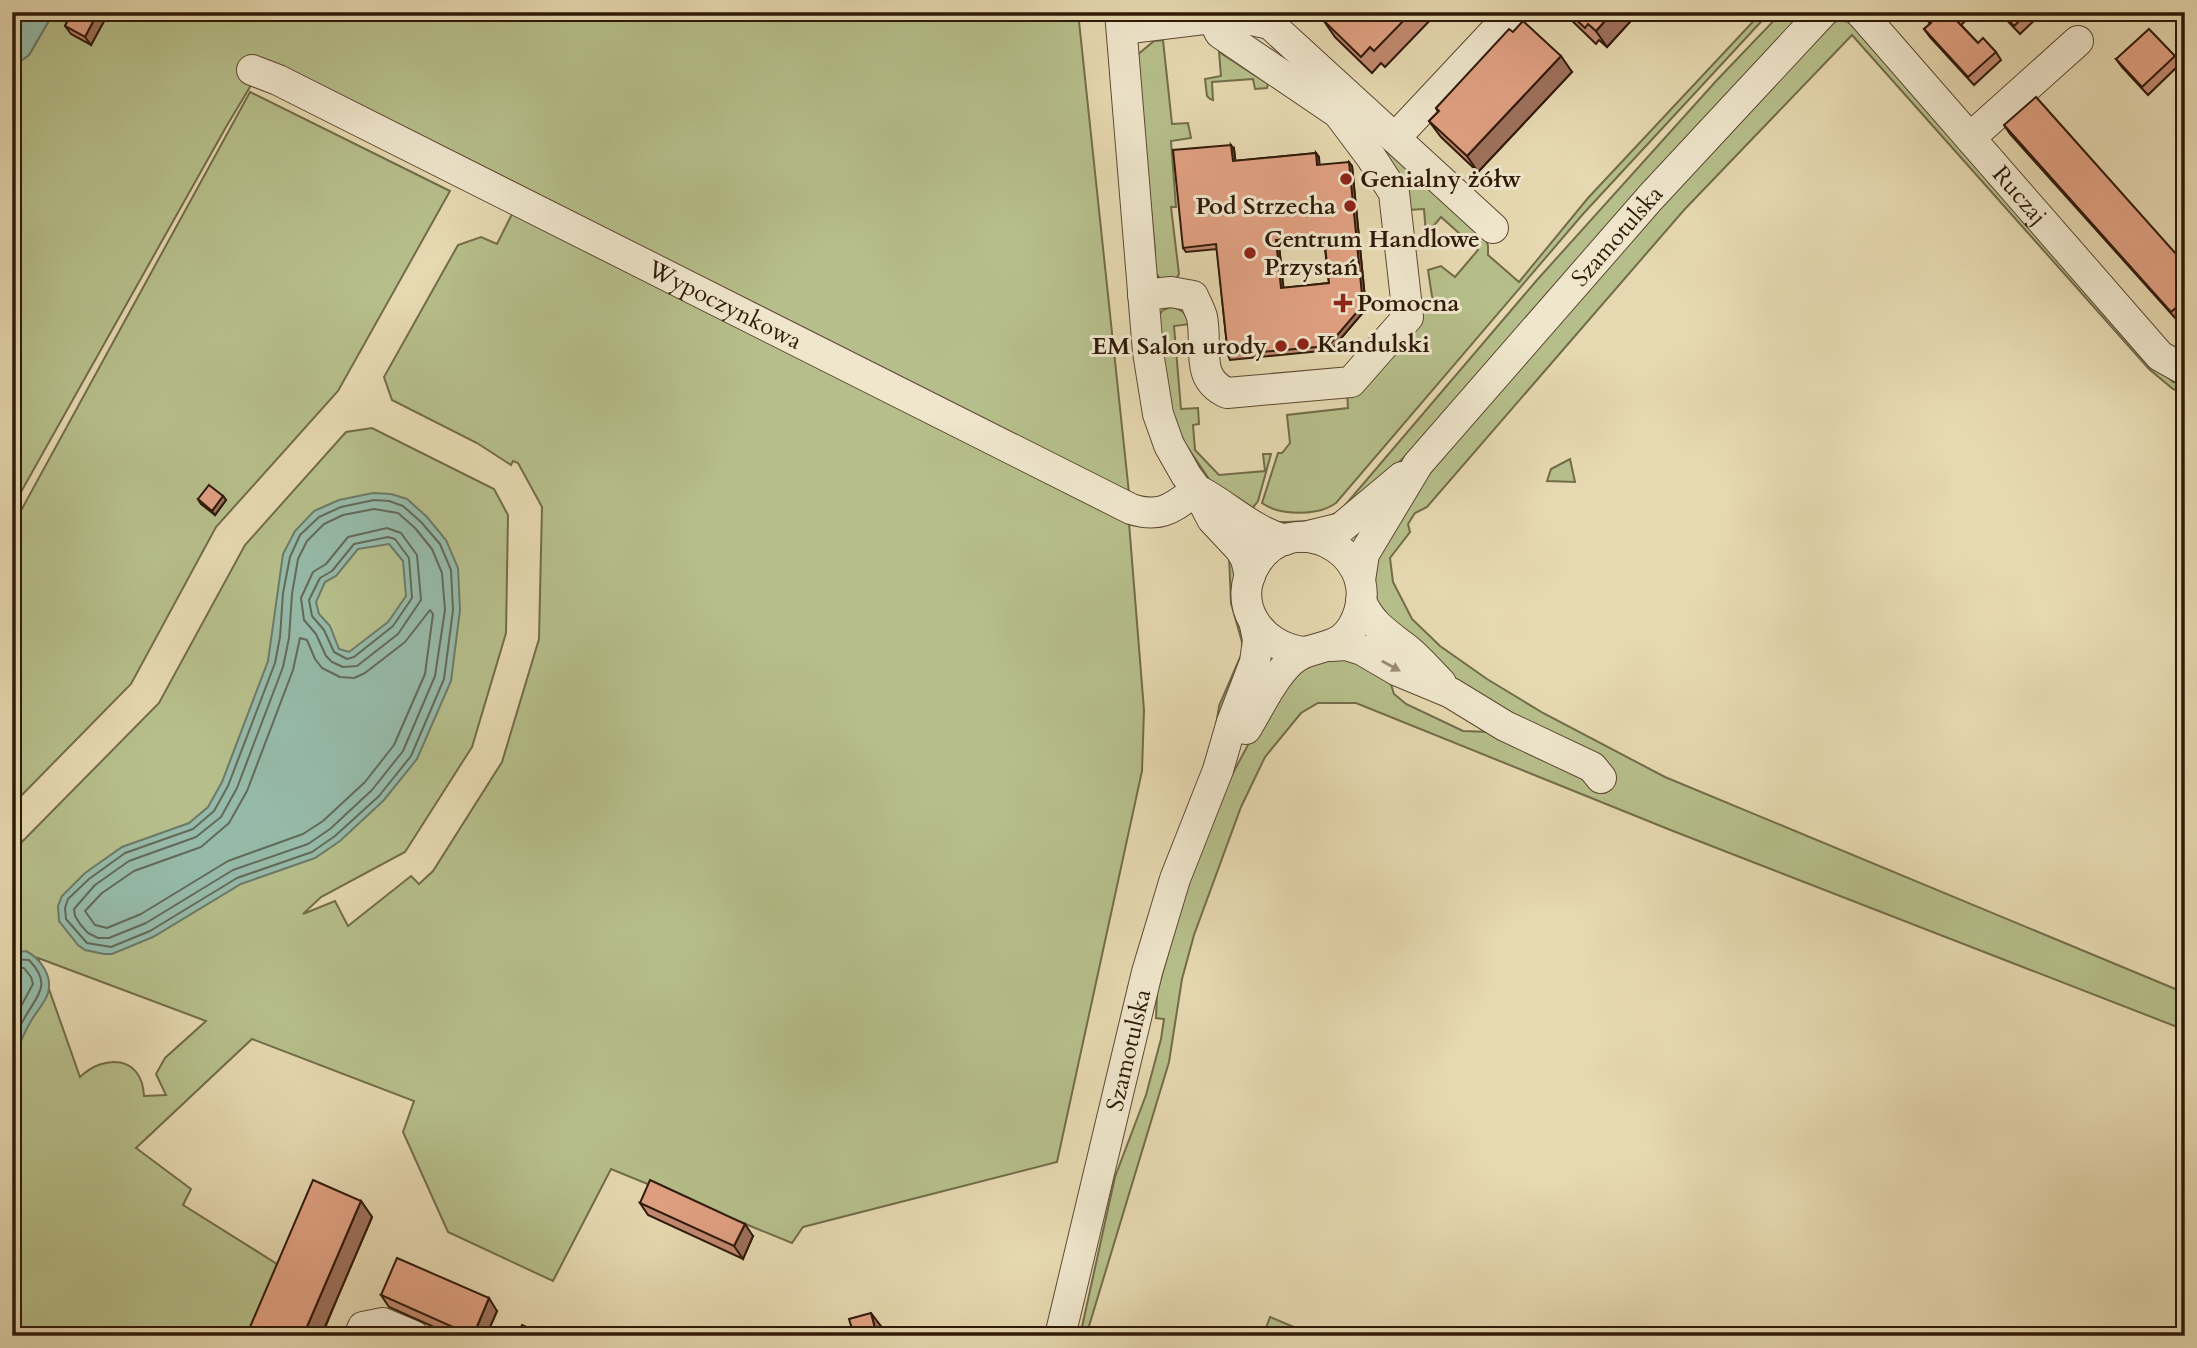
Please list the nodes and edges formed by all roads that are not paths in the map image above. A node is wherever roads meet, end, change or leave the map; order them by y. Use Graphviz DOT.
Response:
graph roads {
  1 [pos="1513,12"];
  2 [pos="1823,12"];
  3 [pos="1860,12"];
  4 [pos="1212,18"];
  5 [pos="1121,21"];
  6 [pos="2078,41"];
  7 [pos="252,70"];
  8 [pos="1395,138"];
  9 [pos="1970,138"];
  10 [pos="1493,228"];
  11 [pos="1143,295"];
  12 [pos="2185,370"];
  13 [pos="1418,464"];
  14 [pos="1197,490"];
  15 [pos="1295,538"];
  16 [pos="1250,576"];
  17 [pos="1361,591"];
  18 [pos="1255,625"];
  19 [pos="1317,649"];
  20 [pos="1451,693"];
  21 [pos="1218,770"];
  22 [pos="1601,778"];
  23 [pos="359,1336"];
  24 [pos="414,1336"];
  25 [pos="1060,1336"];
  1 -- 8 [label="street"];
  2 -- 13 [label="street, Szamotulska"];
  3 -- 9 [label="street, Ruczaj"];
  4 -- 5 [label="street"];
  4 -- 8 [label="street"];
  4 -- 11 [label="street"];
  5 -- 11 [label="street"];
  6 -- 9 [label="street"];
  7 -- 14 [label="street, Wypoczynkowa"];
  8 -- 10 [label="street"];
  9 -- 12 [label="street, Ruczaj"];
  11 -- 14 [label="street"];
  13 -- 15 [label="street, Szamotulska"];
  13 -- 17 [label="street, Szamotulska"];
  14 -- 15 [label="street"];
  14 -- 16 [label="street"];
  15 -- 16 [label="street"];
  15 -- 17 [label="street"];
  16 -- 18 [label="street"];
  17 -- 19 [label="street"];
  17 -- 20 [label="street"];
  18 -- 19 [label="street"];
  18 -- 21 [label="street, Szamotulska"];
  19 -- 20 [label="street, one-way"];
  19 -- 21 [label="street, Szamotulska"];
  20 -- 22 [label="street"];
  21 -- 25 [label="street, Szamotulska"];
  23 -- 24 [label="street"];
}
